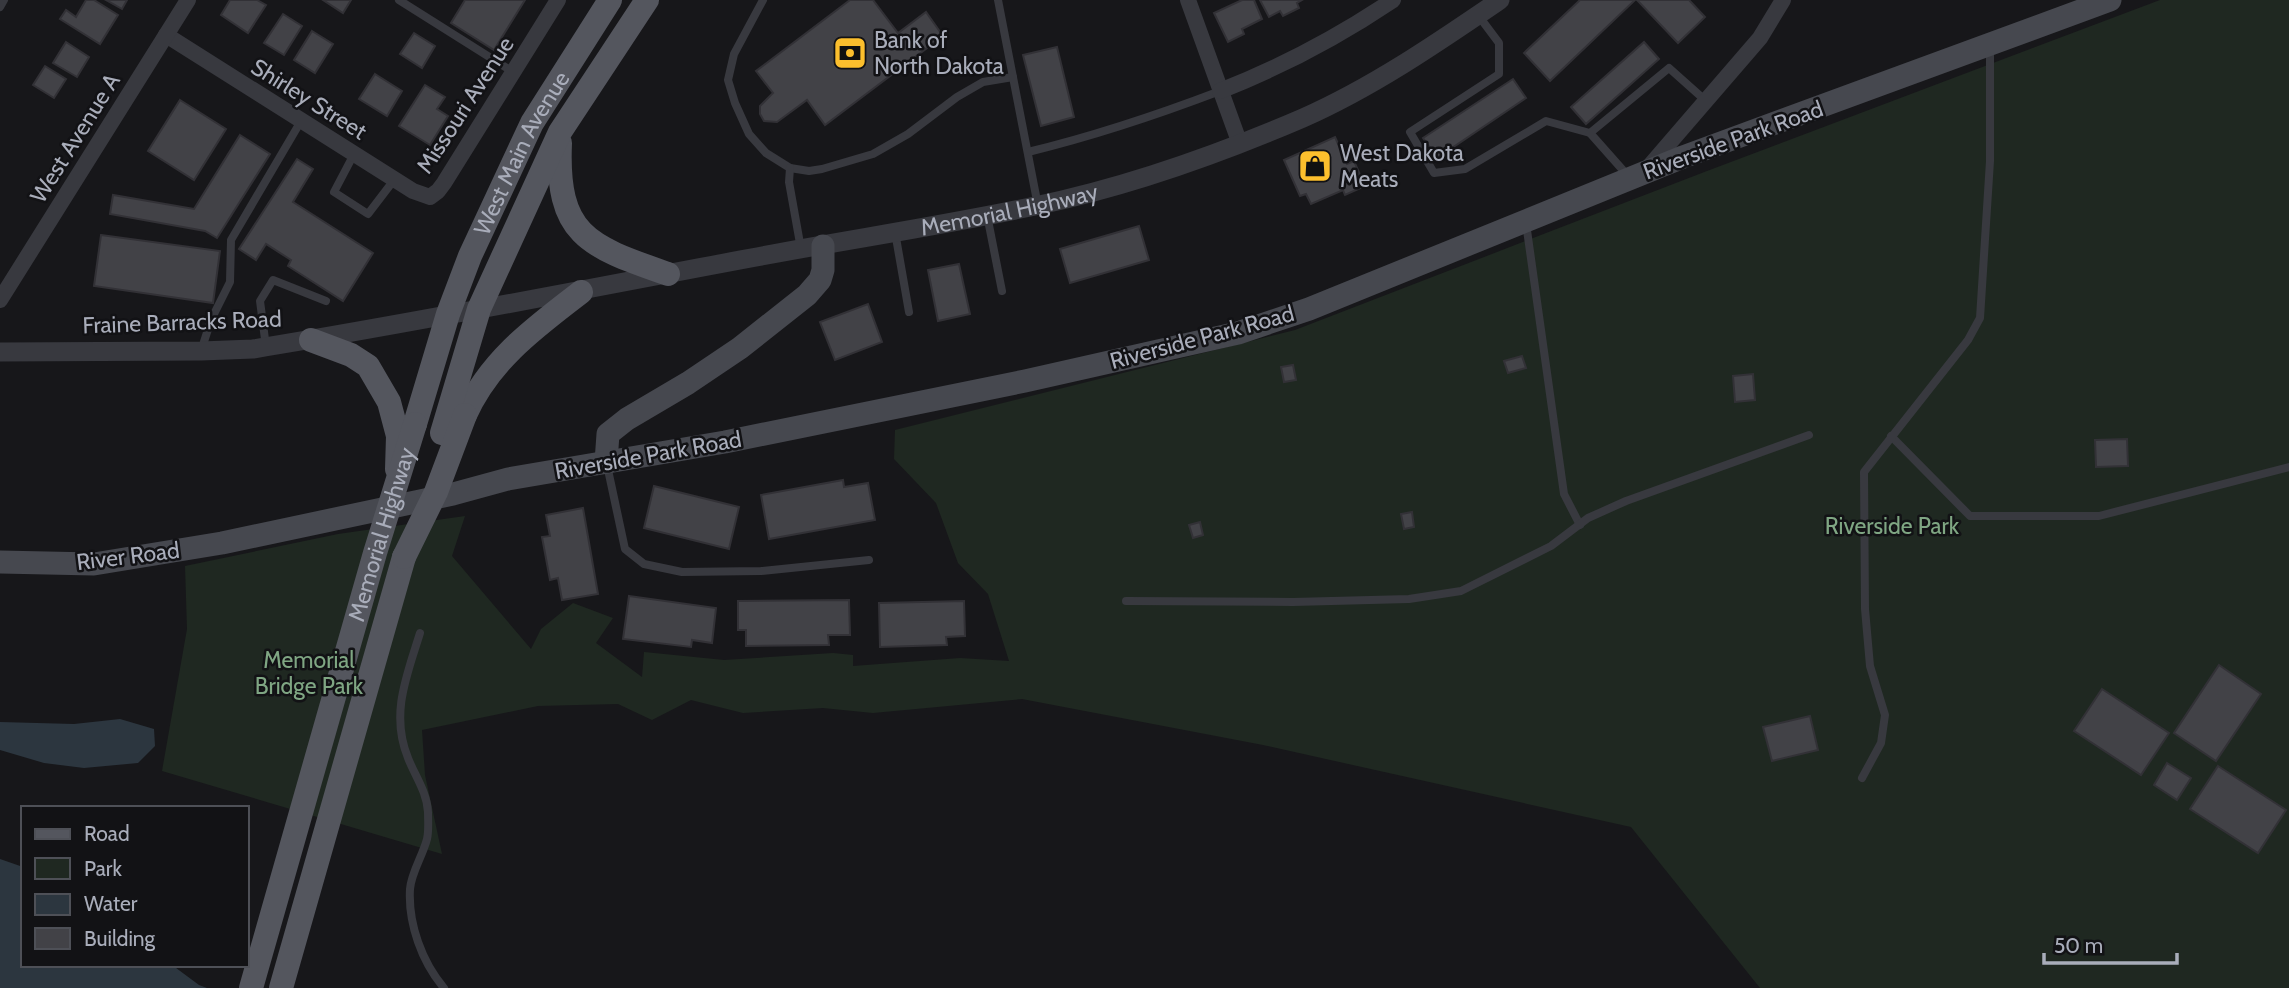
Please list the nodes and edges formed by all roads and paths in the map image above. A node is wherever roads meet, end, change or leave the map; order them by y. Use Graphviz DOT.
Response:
graph roads {
  1 [pos="5,0"];
  2 [pos="188,0"];
  3 [pos="399,0"];
  4 [pos="558,0"];
  5 [pos="610,0"];
  6 [pos="647,0"];
  7 [pos="763,0"];
  8 [pos="998,0"];
  9 [pos="1188,0"];
  10 [pos="1393,0"];
  11 [pos="1500,0"];
  12 [pos="1783,0"];
  13 [pos="2110,0"];
  14 [pos="0,7"];
  15 [pos="1478,15"];
  16 [pos="166,35"];
  17 [pos="1990,45"];
  18 [pos="513,72"];
  19 [pos="1013,76"];
  20 [pos="1220,91"];
  21 [pos="1706,101"];
  22 [pos="301,120"];
  23 [pos="560,132"];
  24 [pos="1590,133"];
  25 [pos="1240,144"];
  26 [pos="1028,152"];
  27 [pos="354,154"];
  28 [pos="790,168"];
  29 [pos="1636,176"];
  30 [pos="394,180"];
  31 [pos="430,197"];
  32 [pos="1038,206"];
  33 [pos="987,215"];
  34 [pos="1526,220"];
  35 [pos="895,232"];
  36 [pos="812,247"];
  37 [pos="668,274"];
  38 [pos="1002,291"];
  39 [pos="580,292"];
  40 [pos="0,300"];
  41 [pos="326,301"];
  42 [pos="479,309"];
  43 [pos="909,312"];
  44 [pos="448,314"];
  45 [pos="311,340"];
  46 [pos="266,346"];
  47 [pos="201,351"];
  48 [pos="0,352"];
  49 [pos="1809,435"];
  50 [pos="1891,436"];
  51 [pos="606,462"];
  52 [pos="2289,467"];
  53 [pos="396,487"];
  54 [pos="1580,525"];
  55 [pos="255,537"];
  56 [pos="404,557"];
  57 [pos="869,560"];
  58 [pos="0,562"];
  59 [pos="1126,601"];
  60 [pos="420,634"];
  61 [pos="1862,778"];
  62 [pos="251,988"];
  63 [pos="281,988"];
  64 [pos="444,988"];
  1 -- 14 [label="lane"];
  2 -- 16 [label="street, West Avenue A"];
  3 -- 18 [label="lane"];
  4 -- 18 [label="street, Missouri Avenue"];
  5 -- 44 [label="main road, West Main Avenue"];
  6 -- 23 [label="main road, West Main Avenue"];
  7 -- 28 [label="lane"];
  8 -- 19 [label="lane"];
  9 -- 20 [label="street"];
  10 -- 20 [label="street"];
  11 -- 15 [label="street, Memorial Highway"];
  12 -- 21 [label="street"];
  13 -- 17 [label="main road, Riverside Park Road"];
  15 -- 24 [label="lane"];
  15 -- 25 [label="street, Memorial Highway"];
  16 -- 22 [label="street, Shirley Street"];
  16 -- 40 [label="street, West Avenue A"];
  17 -- 29 [label="main road, Riverside Park Road"];
  17 -- 50 [label="lane"];
  18 -- 31 [label="street, Missouri Avenue"];
  19 -- 26 [label="lane"];
  19 -- 28 [label="lane"];
  20 -- 25 [label="street"];
  20 -- 26 [label="lane"];
  21 -- 24 [label="lane"];
  21 -- 29 [label="street"];
  22 -- 27 [label="street, Shirley Street"];
  22 -- 47 [label="lane"];
  23 -- 37 [label="main road"];
  23 -- 42 [label="main road, West Main Avenue"];
  24 -- 29 [label="lane"];
  25 -- 32 [label="street, Memorial Highway"];
  26 -- 32 [label="lane"];
  27 -- 30 [label="street, Shirley Street"];
  27 -- 30 [label="lane"];
  28 -- 36 [label="lane"];
  29 -- 34 [label="main road, Riverside Park Road"];
  30 -- 31 [label="street, Shirley Street"];
  32 -- 33 [label="street, Memorial Highway"];
  33 -- 35 [label="street, Memorial Highway"];
  33 -- 38 [label="lane"];
  34 -- 51 [label="main road, Riverside Park Road"];
  34 -- 54 [label="lane"];
  35 -- 36 [label="street, Memorial Highway"];
  35 -- 43 [label="lane"];
  36 -- 37 [label="street, Memorial Highway"];
  36 -- 51 [label="main road"];
  37 -- 39 [label="street, Memorial Highway"];
  39 -- 42 [label="street, Memorial Highway"];
  39 -- 56 [label="main road, bridge"];
  41 -- 46 [label="lane"];
  42 -- 44 [label="street, Memorial Highway"];
  42 -- 56 [label="main road, Memorial Highway, bridge"];
  44 -- 45 [label="street, Fraine Barracks Road"];
  44 -- 53 [label="main road, Memorial Highway, bridge"];
  45 -- 46 [label="street, Fraine Barracks Road"];
  45 -- 53 [label="main road, bridge"];
  46 -- 47 [label="street, Fraine Barracks Road"];
  47 -- 48 [label="street, Fraine Barracks Road"];
  49 -- 54 [label="lane"];
  50 -- 52 [label="lane"];
  50 -- 61 [label="lane"];
  51 -- 55 [label="main road, Riverside Park Road"];
  51 -- 57 [label="lane"];
  53 -- 62 [label="main road, Memorial Highway, bridge"];
  54 -- 59 [label="lane"];
  55 -- 58 [label="main road, River Road"];
  56 -- 63 [label="main road, Memorial Highway"];
  60 -- 64 [label="lane"];
}
